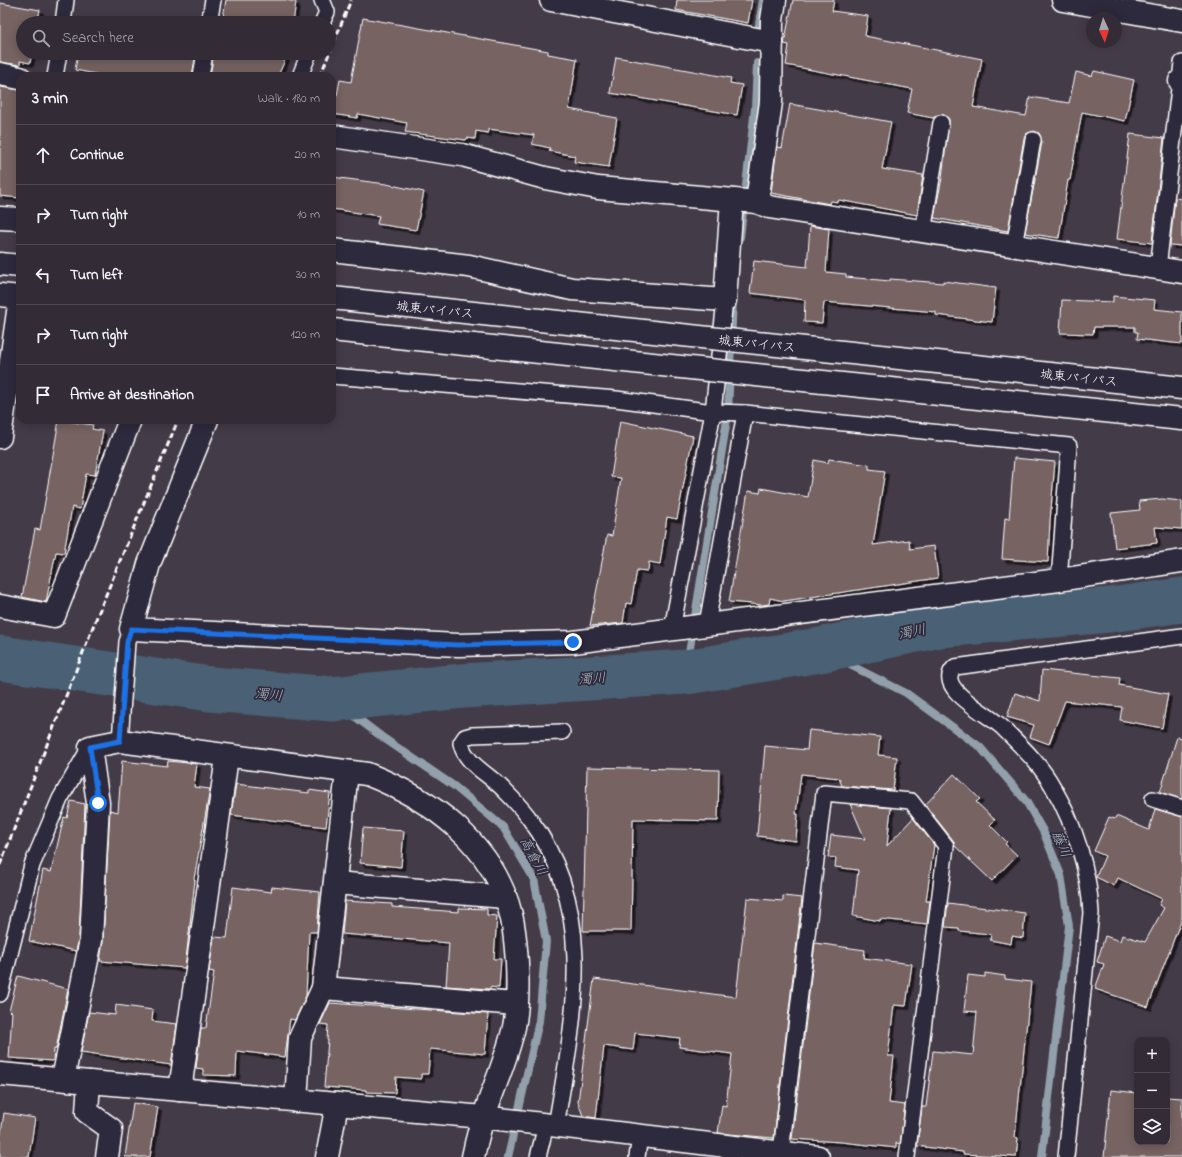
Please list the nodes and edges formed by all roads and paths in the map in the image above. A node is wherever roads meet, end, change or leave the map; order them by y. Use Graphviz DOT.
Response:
graph roads {
  1 [pos="66,0"];
  2 [pos="213,0"];
  3 [pos="322,0"];
  4 [pos="551,0"];
  5 [pos="775,0"];
  6 [pos="1063,0"];
  7 [pos="64,16"];
  8 [pos="211,16"];
  9 [pos="325,16"];
  10 [pos="1182,21"];
  11 [pos="772,42"];
  12 [pos="58,60"];
  13 [pos="204,60"];
  14 [pos="306,60"];
  15 [pos="56,72"];
  16 [pos="202,72"];
  17 [pos="302,72"];
  18 [pos="0,74"];
  19 [pos="1181,75"];
  20 [pos="16,77"];
  21 [pos="941,123"];
  22 [pos="336,137"];
  23 [pos="1032,140"];
  24 [pos="744,201"];
  25 [pos="0,218"];
  26 [pos="16,219"];
  27 [pos="923,232"];
  28 [pos="1014,246"];
  29 [pos="336,250"];
  30 [pos="0,264"];
  31 [pos="16,266"];
  32 [pos="1158,268"];
  33 [pos="1182,272"];
  34 [pos="0,295"];
  35 [pos="16,297"];
  36 [pos="336,298"];
  37 [pos="724,300"];
  38 [pos="16,313"];
  39 [pos="336,330"];
  40 [pos="6,349"];
  41 [pos="336,376"];
  42 [pos="1182,388"];
  43 [pos="715,412"];
  44 [pos="742,412"];
  45 [pos="1182,419"];
  46 [pos="128,424"];
  47 [pos="205,424"];
  48 [pos="0,438"];
  49 [pos="1182,561"];
  50 [pos="1059,580"];
  51 [pos="0,606"];
  52 [pos="690,627"];
  53 [pos="129,636"];
  54 [pos="1182,636"];
  55 [pos="562,732"];
  56 [pos="120,736"];
  57 [pos="90,747"];
  58 [pos="227,757"];
  59 [pos="347,772"];
  60 [pos="1153,799"];
  61 [pos="1182,808"];
  62 [pos="335,883"];
  63 [pos="505,897"];
  64 [pos="323,988"];
  65 [pos="0,994"];
  66 [pos="516,1004"];
  67 [pos="0,1074"];
  68 [pos="62,1079"];
  69 [pos="89,1082"];
  70 [pos="180,1090"];
  71 [pos="296,1101"];
  72 [pos="337,1104"];
  73 [pos="491,1118"];
  74 [pos="547,1125"];
  75 [pos="638,1147"];
  76 [pos="781,1152"];
  77 [pos="107,1157"];
  78 [pos="327,1157"];
  79 [pos="473,1157"];
  80 [pos="538,1157"];
  81 [pos="813,1157"];
  82 [pos="907,1157"];
  83 [pos="1066,1157"];
  1 -- 7 [label="lane"];
  2 -- 8 [label="lane"];
  3 -- 9 [label="lane"];
  4 -- 11 [label="main road"];
  5 -- 11 [label="main road"];
  6 -- 10 [label="main road"];
  11 -- 24 [label="main road"];
  12 -- 15 [label="lane"];
  13 -- 16 [label="lane"];
  14 -- 17 [label="lane"];
  18 -- 20 [label="main road"];
  19 -- 32 [label="lane"];
  21 -- 27 [label="lane"];
  22 -- 24 [label="main road"];
  23 -- 28 [label="lane"];
  24 -- 27 [label="main road"];
  24 -- 37 [label="main road"];
  25 -- 26 [label="main road"];
  27 -- 28 [label="main road"];
  28 -- 32 [label="main road"];
  29 -- 37 [label="main road"];
  30 -- 31 [label="main road"];
  32 -- 33 [label="main road"];
  34 -- 35 [label="main road"];
  36 -- 42 [label="main road, 城東バイパス, bridge"];
  37 -- 43 [label="lane"];
  38 -- 40 [label="main road"];
  39 -- 45 [label="main road, bridge"];
  40 -- 48 [label="main road"];
  41 -- 43 [label="lane"];
  43 -- 44 [label="lane"];
  43 -- 52 [label="lane"];
  44 -- 50 [label="lane"];
  44 -- 52 [label="lane"];
  46 -- 51 [label="main road"];
  47 -- 53 [label="main road"];
  49 -- 50 [label="main road"];
  50 -- 52 [label="main road"];
  52 -- 53 [label="main road"];
  53 -- 56 [label="lane"];
  54 -- 83 [label="lane"];
  55 -- 74 [label="lane"];
  56 -- 57 [label="main road"];
  56 -- 58 [label="main road"];
  57 -- 65 [label="lane"];
  57 -- 68 [label="main road"];
  58 -- 59 [label="main road"];
  58 -- 70 [label="main road"];
  59 -- 62 [label="main road"];
  59 -- 63 [label="main road"];
  60 -- 61 [label="lane"];
  62 -- 63 [label="main road"];
  62 -- 64 [label="main road"];
  63 -- 66 [label="main road"];
  64 -- 66 [label="main road"];
  64 -- 71 [label="main road"];
  66 -- 73 [label="main road"];
  67 -- 68 [label="main road"];
  68 -- 69 [label="main road"];
  69 -- 70 [label="main road"];
  69 -- 77 [label="main road"];
  70 -- 71 [label="main road"];
  71 -- 72 [label="main road"];
  72 -- 73 [label="main road"];
  72 -- 78 [label="main road"];
  73 -- 74 [label="main road"];
  73 -- 79 [label="main road"];
  74 -- 75 [label="main road"];
  74 -- 80 [label="lane"];
  75 -- 76 [label="main road"];
  76 -- 81 [label="main road"];
  76 -- 82 [label="lane"];
}
